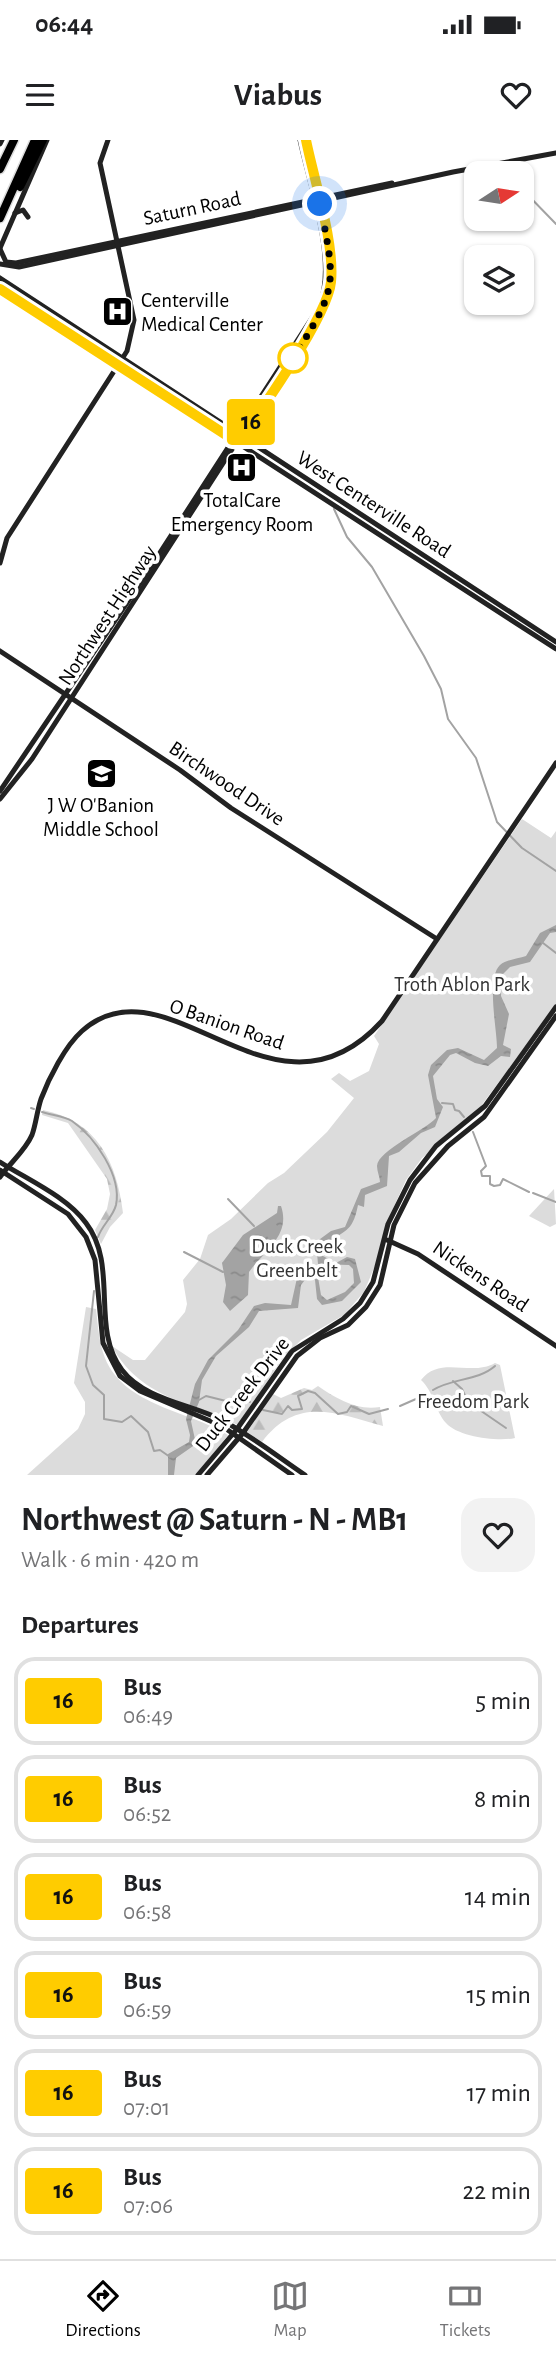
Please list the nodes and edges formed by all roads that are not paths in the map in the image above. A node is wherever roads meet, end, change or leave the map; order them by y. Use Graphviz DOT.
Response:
graph roads {
  1 [pos="8,140"];
  2 [pos="13,140"];
  3 [pos="35,140"];
  4 [pos="45,140"];
  5 [pos="108,140"];
  6 [pos="300,140"];
  7 [pos="306,140"];
  8 [pos="556,153"];
  9 [pos="0,158"];
  10 [pos="0,169"];
  11 [pos="316,201"];
  12 [pos="4,209"];
  13 [pos="15,213"];
  14 [pos="28,217"];
  15 [pos="0,218"];
  16 [pos="117,242"];
  17 [pos="0,249"];
  18 [pos="76,252"];
  19 [pos="328,259"];
  20 [pos="0,264"];
  21 [pos="0,278"];
  22 [pos="0,289"];
  23 [pos="25,304"];
  24 [pos="40,306"];
  25 [pos="84,343"];
  26 [pos="98,344"];
  27 [pos="293,346"];
  28 [pos="300,349"];
  29 [pos="127,351"];
  30 [pos="119,362"];
  31 [pos="128,368"];
  32 [pos="111,375"];
  33 [pos="272,384"];
  34 [pos="161,389"];
  35 [pos="195,407"];
  36 [pos="191,413"];
  37 [pos="237,438"];
  38 [pos="286,465"];
  39 [pos="274,467"];
  40 [pos="281,471"];
  41 [pos="300,474"];
  42 [pos="356,515"];
  43 [pos="0,563"];
  44 [pos="556,642"];
  45 [pos="556,649"];
  46 [pos="0,651"];
  47 [pos="69,697"];
  48 [pos="556,763"];
  49 [pos="0,791"];
  50 [pos="0,799"];
  51 [pos="437,939"];
  52 [pos="556,1007"];
  53 [pos="556,1016"];
  54 [pos="0,1161"];
  55 [pos="3,1171"];
  56 [pos="388,1240"];
  57 [pos="374,1277"];
  58 [pos="382,1280"];
  59 [pos="556,1346"];
  60 [pos="238,1433"];
  61 [pos="295,1474"];
  62 [pos="198,1475"];
  63 [pos="207,1475"];
  64 [pos="305,1475"];
  1 -- 9 [label="highway"];
  2 -- 10 [label="highway"];
  3 -- 12 [label="highway"];
  4 -- 12 [label="highway"];
  4 -- 13 [label="main road"];
  5 -- 16 [label="main road"];
  6 -- 11 [label="main road, Northwest Highway"];
  7 -- 11 [label="main road, Northwest Highway"];
  8 -- 11 [label="main road, Saturn Road"];
  11 -- 16 [label="main road, Saturn Road"];
  11 -- 19 [label="main road, Northwest Highway"];
  12 -- 15 [label="highway"];
  13 -- 14 [label="main road"];
  13 -- 17 [label="main road"];
  16 -- 18 [label="main road, Saturn Road"];
  16 -- 29 [label="main road"];
  17 -- 18 [label="main road, Saturn Road"];
  18 -- 20 [label="main road, Saturn Road"];
  19 -- 27 [label="main road, Northwest Highway"];
  19 -- 28 [label="main road, Northwest Highway"];
  21 -- 24 [label="main road, West Centerville Road"];
  22 -- 23 [label="main road, West Centerville Road"];
  23 -- 24 [label="main road"];
  23 -- 25 [label="main road, West Centerville Road"];
  24 -- 26 [label="main road, West Centerville Road"];
  25 -- 26 [label="main road"];
  25 -- 30 [label="main road, West Centerville Road"];
  26 -- 30 [label="main road, West Centerville Road"];
  27 -- 28 [label="main road"];
  27 -- 33 [label="main road, Northwest Highway"];
  28 -- 33 [label="main road, Northwest Highway"];
  29 -- 30 [label="main road"];
  29 -- 31 [label="main road"];
  30 -- 31 [label="main road, West Centerville Road"];
  30 -- 32 [label="main road"];
  31 -- 32 [label="main road"];
  31 -- 34 [label="main road, West Centerville Road"];
  32 -- 43 [label="main road"];
  33 -- 37 [label="main road, Northwest Highway"];
  34 -- 35 [label="main road, West Centerville Road"];
  34 -- 36 [label="main road, West Centerville Road"];
  35 -- 36 [label="main road"];
  35 -- 37 [label="main road, West Centerville Road"];
  36 -- 37 [label="main road, West Centerville Road"];
  37 -- 38 [label="main road, West Centerville Road"];
  37 -- 39 [label="main road, West Centerville Road"];
  37 -- 47 [label="main road, Northwest Highway"];
  38 -- 39 [label="main road"];
  38 -- 41 [label="main road, West Centerville Road"];
  39 -- 40 [label="main road, West Centerville Road"];
  40 -- 41 [label="main road"];
  40 -- 42 [label="main road, West Centerville Road"];
  41 -- 42 [label="main road, West Centerville Road"];
  42 -- 44 [label="main road, West Centerville Road"];
  42 -- 45 [label="main road, West Centerville Road"];
  46 -- 47 [label="main road, Birchwood Drive"];
  47 -- 49 [label="main road, Northwest Highway"];
  47 -- 50 [label="main road, Northwest Highway"];
  47 -- 51 [label="main road, Birchwood Drive"];
  48 -- 51 [label="main road, O Banion Road"];
  51 -- 55 [label="main road, O Banion Road"];
  52 -- 56 [label="main road, Duck Creek Drive"];
  53 -- 56 [label="main road, Duck Creek Drive"];
  54 -- 55 [label="main road"];
  55 -- 60 [label="main road"];
  56 -- 57 [label="main road, Duck Creek Drive"];
  56 -- 58 [label="main road, Duck Creek Drive"];
  56 -- 59 [label="main road, Nickens Road"];
  57 -- 58 [label="main road"];
  57 -- 60 [label="main road, Duck Creek Drive"];
  58 -- 60 [label="main road, Duck Creek Drive"];
  60 -- 61 [label="main road"];
  60 -- 62 [label="main road, Duck Creek Drive"];
  60 -- 63 [label="main road, Duck Creek Drive"];
  61 -- 64 [label="main road"];
}
